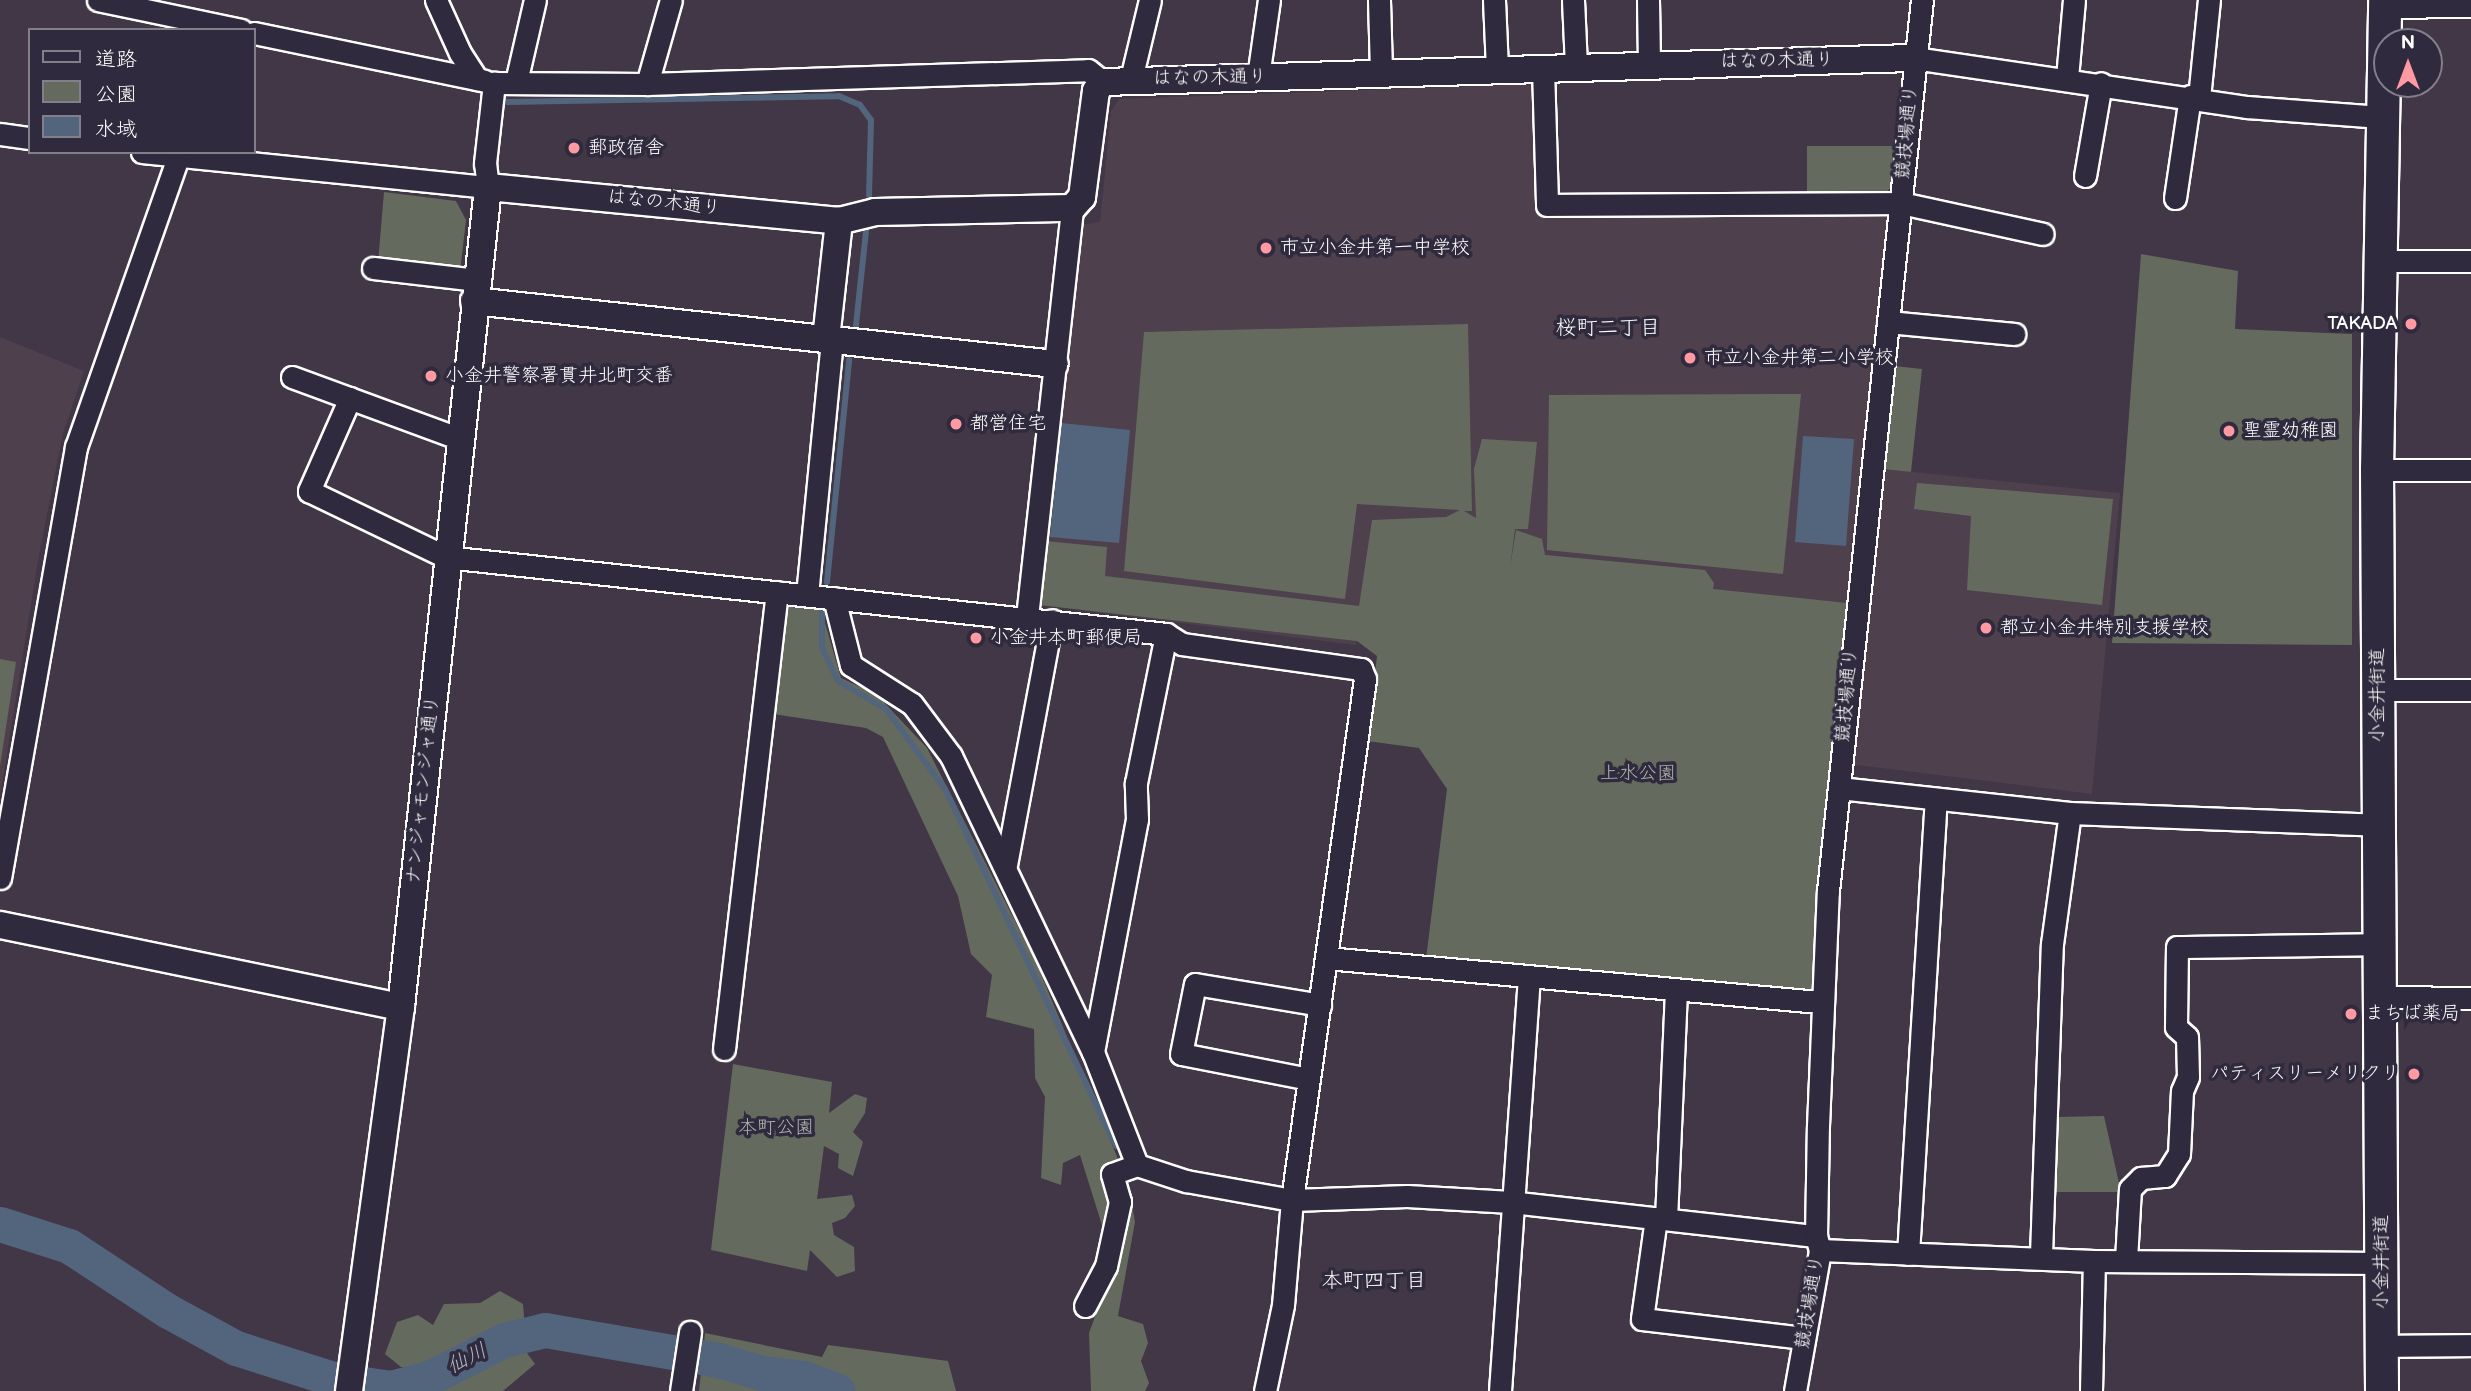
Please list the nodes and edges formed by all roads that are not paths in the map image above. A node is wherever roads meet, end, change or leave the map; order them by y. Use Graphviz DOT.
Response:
graph roads {
  1 [pos="98,0"];
  2 [pos="436,0"];
  3 [pos="535,0"];
  4 [pos="671,0"];
  5 [pos="1150,0"];
  6 [pos="1269,0"];
  7 [pos="1380,0"];
  8 [pos="1494,0"];
  9 [pos="1573,0"];
  10 [pos="1648,0"];
  11 [pos="1922,0"];
  12 [pos="2074,0"];
  13 [pos="2209,0"];
  14 [pos="2385,4"];
  15 [pos="2471,6"];
  16 [pos="231,28"];
  17 [pos="256,33"];
  18 [pos="1914,58"];
  19 [pos="1649,64"];
  20 [pos="1576,67"];
  21 [pos="1497,68"];
  22 [pos="1543,68"];
  23 [pos="1381,72"];
  24 [pos="1258,77"];
  25 [pos="2067,78"];
  26 [pos="1131,79"];
  27 [pos="485,81"];
  28 [pos="516,82"];
  29 [pos="1103,82"];
  30 [pos="2101,83"];
  31 [pos="647,84"];
  32 [pos="2195,97"];
  33 [pos="2381,117"];
  34 [pos="0,134"];
  35 [pos="28,138"];
  36 [pos="156,154"];
  37 [pos="177,157"];
  38 [pos="2085,176"];
  39 [pos="488,187"];
  40 [pos="2175,198"];
  41 [pos="1901,203"];
  42 [pos="1072,208"];
  43 [pos="839,221"];
  44 [pos="2043,234"];
  45 [pos="2380,261"];
  46 [pos="2471,261"];
  47 [pos="373,268"];
  48 [pos="475,291"];
  49 [pos="1888,322"];
  50 [pos="2014,334"];
  51 [pos="829,339"];
  52 [pos="1055,364"];
  53 [pos="292,377"];
  54 [pos="349,398"];
  55 [pos="458,439"];
  56 [pos="2377,470"];
  57 [pos="2471,470"];
  58 [pos="446,557"];
  59 [pos="777,592"];
  60 [pos="807,595"];
  61 [pos="834,598"];
  62 [pos="1027,617"];
  63 [pos="1052,620"];
  64 [pos="1166,634"];
  65 [pos="2379,690"];
  66 [pos="2471,690"];
  67 [pos="1839,788"];
  68 [pos="1936,799"];
  69 [pos="2070,813"];
  70 [pos="2378,825"];
  71 [pos="1006,865"];
  72 [pos="0,878"];
  73 [pos="0,925"];
  74 [pos="2380,944"];
  75 [pos="1326,958"];
  76 [pos="1529,978"];
  77 [pos="1676,992"];
  78 [pos="2381,997"];
  79 [pos="2471,998"];
  80 [pos="1821,1002"];
  81 [pos="1320,1005"];
  82 [pos="401,1007"];
  83 [pos="724,1049"];
  84 [pos="1093,1052"];
  85 [pos="1309,1079"];
  86 [pos="1137,1165"];
  87 [pos="1292,1200"];
  88 [pos="1511,1202"];
  89 [pos="1661,1219"];
  90 [pos="1818,1243"];
  91 [pos="1908,1254"];
  92 [pos="2041,1255"];
  93 [pos="2126,1260"];
  94 [pos="2094,1261"];
  95 [pos="2381,1263"];
  96 [pos="1085,1306"];
  97 [pos="690,1332"];
  98 [pos="1804,1338"];
  99 [pos="2471,1345"];
  100 [pos="2381,1346"];
  101 [pos="349,1391"];
  102 [pos="681,1391"];
  103 [pos="1265,1391"];
  104 [pos="1500,1391"];
  105 [pos="1795,1391"];
  106 [pos="2091,1391"];
  107 [pos="2382,1391"];
  1 -- 16 [label="street"];
  2 -- 27 [label="street"];
  3 -- 28 [label="street"];
  4 -- 31 [label="street"];
  5 -- 26 [label="street"];
  6 -- 24 [label="street"];
  7 -- 23 [label="street"];
  8 -- 21 [label="street"];
  9 -- 20 [label="street"];
  10 -- 19 [label="street"];
  11 -- 18 [label="street, 競技場通り"];
  12 -- 25 [label="street"];
  13 -- 32 [label="street"];
  14 -- 15 [label="street"];
  14 -- 33 [label="main road, 小金井街道"];
  17 -- 27 [label="street"];
  18 -- 19 [label="street, はなの木通り"];
  18 -- 25 [label="street, はなの木通り"];
  18 -- 41 [label="street, 競技場通り"];
  19 -- 20 [label="street, はなの木通り"];
  20 -- 22 [label="street, はなの木通り"];
  21 -- 22 [label="street, はなの木通り"];
  21 -- 23 [label="street, はなの木通り"];
  22 -- 41 [label="street"];
  23 -- 24 [label="street, はなの木通り"];
  24 -- 26 [label="street, はなの木通り"];
  25 -- 30 [label="street, はなの木通り"];
  26 -- 29 [label="street, はなの木通り"];
  27 -- 28 [label="street"];
  27 -- 39 [label="street"];
  28 -- 31 [label="street"];
  29 -- 31 [label="street"];
  29 -- 42 [label="street"];
  30 -- 32 [label="street, はなの木通り"];
  30 -- 38 [label="street"];
  32 -- 33 [label="street, はなの木通り"];
  32 -- 40 [label="street"];
  33 -- 45 [label="main road, 小金井街道"];
  34 -- 35 [label="street"];
  36 -- 37 [label="street, はなの木通り"];
  37 -- 39 [label="street, はなの木通り"];
  37 -- 72 [label="street"];
  39 -- 43 [label="street, はなの木通り"];
  39 -- 48 [label="street, ナンジャモンジャ通り"];
  41 -- 44 [label="street"];
  41 -- 49 [label="street, 競技場通り"];
  42 -- 43 [label="street, はなの木通り"];
  42 -- 52 [label="street"];
  43 -- 51 [label="street"];
  45 -- 46 [label="street"];
  45 -- 56 [label="main road, 小金井街道"];
  47 -- 48 [label="street"];
  48 -- 51 [label="street"];
  48 -- 55 [label="street, ナンジャモンジャ通り"];
  49 -- 50 [label="street"];
  49 -- 67 [label="street, 競技場通り"];
  51 -- 52 [label="street"];
  51 -- 60 [label="street"];
  52 -- 62 [label="street"];
  53 -- 54 [label="street"];
  54 -- 55 [label="street"];
  54 -- 58 [label="street"];
  55 -- 58 [label="street, ナンジャモンジャ通り"];
  56 -- 57 [label="street"];
  56 -- 65 [label="main road, 小金井街道"];
  58 -- 59 [label="street"];
  58 -- 82 [label="street, ナンジャモンジャ通り"];
  59 -- 60 [label="street"];
  59 -- 83 [label="street"];
  60 -- 61 [label="street"];
  61 -- 62 [label="street"];
  61 -- 71 [label="street"];
  62 -- 63 [label="street"];
  63 -- 64 [label="street"];
  63 -- 71 [label="street"];
  64 -- 75 [label="street"];
  64 -- 84 [label="street"];
  65 -- 66 [label="street"];
  65 -- 70 [label="main road, 小金井街道"];
  67 -- 68 [label="street"];
  67 -- 80 [label="street, 競技場通り"];
  68 -- 69 [label="street"];
  68 -- 91 [label="street"];
  69 -- 70 [label="street"];
  69 -- 92 [label="street"];
  70 -- 74 [label="main road, 小金井街道"];
  71 -- 84 [label="street"];
  73 -- 82 [label="street"];
  74 -- 78 [label="main road, 小金井街道"];
  74 -- 93 [label="street"];
  75 -- 76 [label="street"];
  75 -- 81 [label="street"];
  76 -- 77 [label="street"];
  76 -- 88 [label="street"];
  77 -- 80 [label="street"];
  77 -- 89 [label="street"];
  78 -- 79 [label="street"];
  78 -- 95 [label="main road, 小金井街道"];
  80 -- 90 [label="street, 競技場通り"];
  81 -- 85 [label="street"];
  81 -- 85 [label="street"];
  82 -- 101 [label="street, ナンジャモンジャ通り"];
  84 -- 86 [label="street"];
  85 -- 87 [label="street"];
  86 -- 87 [label="street"];
  86 -- 96 [label="street"];
  87 -- 88 [label="street"];
  87 -- 103 [label="street"];
  88 -- 89 [label="street"];
  88 -- 104 [label="street"];
  89 -- 90 [label="street"];
  89 -- 98 [label="street"];
  90 -- 91 [label="street"];
  90 -- 98 [label="street, 競技場通り"];
  91 -- 92 [label="street"];
  92 -- 94 [label="street"];
  93 -- 94 [label="street"];
  93 -- 95 [label="street"];
  94 -- 106 [label="street"];
  95 -- 100 [label="main road, 小金井街道"];
  97 -- 102 [label="street"];
  98 -- 105 [label="street, 競技場通り"];
  99 -- 100 [label="street"];
  100 -- 107 [label="main road, 小金井街道"];
}
